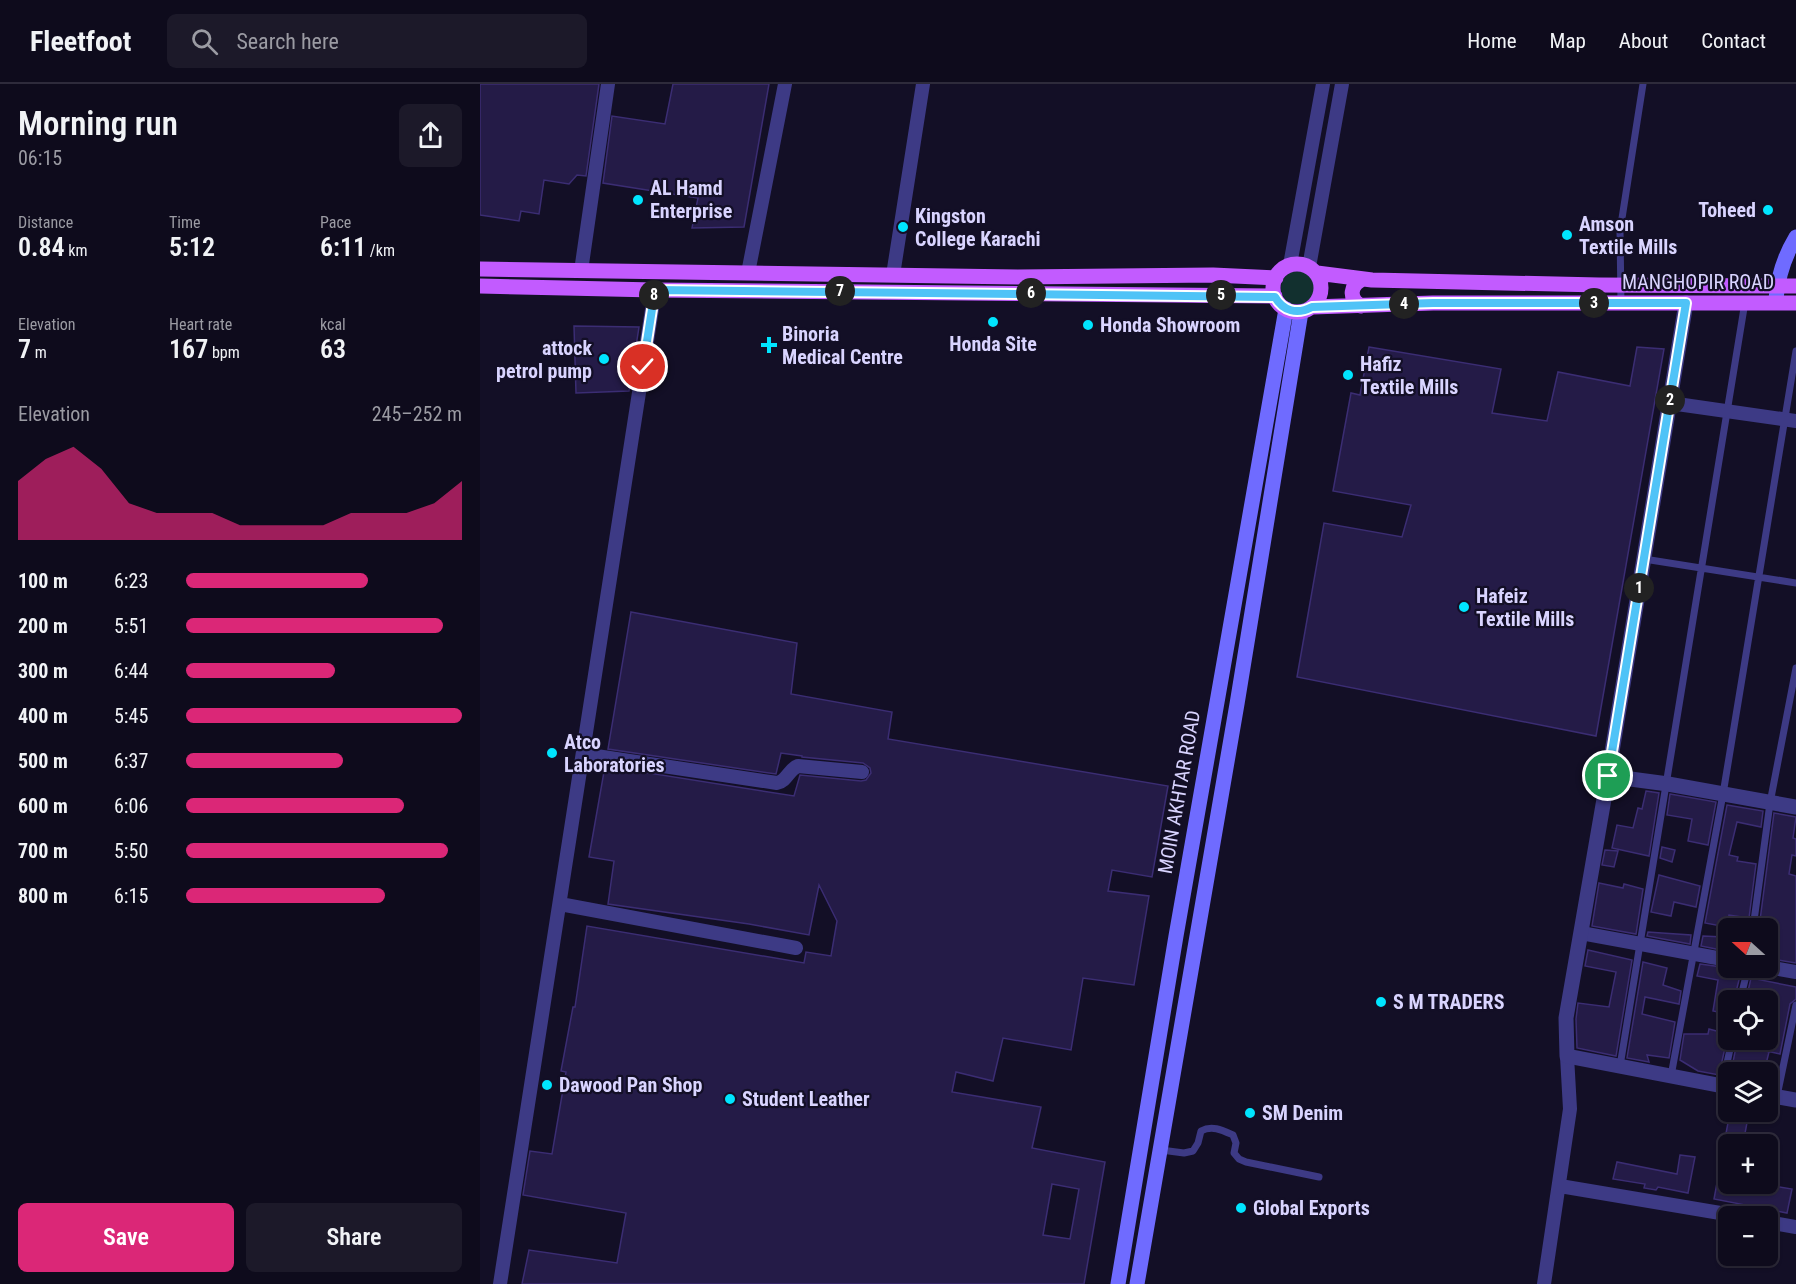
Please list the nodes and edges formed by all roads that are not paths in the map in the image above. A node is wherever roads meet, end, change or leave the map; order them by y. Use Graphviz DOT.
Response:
graph roads {
  1 [pos="608,84"];
  2 [pos="785,84"];
  3 [pos="923,84"];
  4 [pos="1323,84"];
  5 [pos="1342,84"];
  6 [pos="1643,84"];
  7 [pos="1796,237"];
  8 [pos="1290,265"];
  9 [pos="480,269"];
  10 [pos="1313,270"];
  11 [pos="581,271"];
  12 [pos="748,273"];
  13 [pos="892,275"];
  14 [pos="1276,278"];
  15 [pos="1363,279"];
  16 [pos="1620,285"];
  17 [pos="480,286"];
  18 [pos="1796,286"];
  19 [pos="655,290"];
  20 [pos="1777,294"];
  21 [pos="1275,297"];
  22 [pos="1745,302"];
  23 [pos="1621,303"];
  24 [pos="1686,303"];
  25 [pos="1796,303"];
  26 [pos="1360,306"];
  27 [pos="1286,309"];
  28 [pos="1307,309"];
  29 [pos="1796,351"];
  30 [pos="1670,403"];
  31 [pos="1728,412"];
  32 [pos="1790,420"];
  33 [pos="1644,559"];
  34 [pos="1702,568"];
  35 [pos="1759,578"];
  36 [pos="1796,583"];
  37 [pos="1796,668"];
  38 [pos="1216,700"];
  39 [pos="1237,704"];
  40 [pos="583,754"];
  41 [pos="862,772"];
  42 [pos="1608,776"];
  43 [pos="1668,784"];
  44 [pos="1723,794"];
  45 [pos="1770,803"];
  46 [pos="1796,807"];
  47 [pos="560,904"];
  48 [pos="1754,918"];
  49 [pos="1581,933"];
  50 [pos="1641,945"];
  51 [pos="796,948"];
  52 [pos="1694,954"];
  53 [pos="1718,958"];
  54 [pos="1778,969"];
  55 [pos="1796,972"];
  56 [pos="1796,1005"];
  57 [pos="1567,1056"];
  58 [pos="1620,1066"];
  59 [pos="1778,1073"];
  60 [pos="1671,1076"];
  61 [pos="1718,1086"];
  62 [pos="1778,1097"];
  63 [pos="1796,1100"];
  64 [pos="1161,1150"];
  65 [pos="1319,1177"];
  66 [pos="1560,1186"];
  67 [pos="1718,1213"];
  68 [pos="1778,1224"];
  69 [pos="1796,1227"];
  70 [pos="500,1284"];
  71 [pos="1118,1284"];
  72 [pos="1137,1284"];
  73 [pos="1544,1284"];
  1 -- 11 [label="street"];
  2 -- 12 [label="street"];
  3 -- 13 [label="street"];
  4 -- 8 [label="street"];
  5 -- 10 [label="street"];
  6 -- 16 [label="lane"];
  7 -- 20 [label="main road"];
  8 -- 10 [label="main road"];
  8 -- 14 [label="main road"];
  9 -- 11 [label="main road"];
  10 -- 15 [label="main road, MANGHOPIR ROAD"];
  10 -- 28 [label="main road"];
  11 -- 12 [label="main road"];
  12 -- 13 [label="main road"];
  13 -- 14 [label="main road"];
  14 -- 21 [label="main road"];
  15 -- 16 [label="main road, MANGHOPIR ROAD"];
  15 -- 26 [label="main road"];
  16 -- 20 [label="main road, MANGHOPIR ROAD"];
  16 -- 23 [label="lane"];
  17 -- 19 [label="main road"];
  18 -- 20 [label="main road, MANGHOPIR ROAD"];
  19 -- 21 [label="main road"];
  19 -- 40 [label="street"];
  20 -- 22 [label="main road, MANGHOPIR ROAD"];
  20 -- 25 [label="main road, MANGHOPIR ROAD"];
  21 -- 27 [label="main road"];
  22 -- 24 [label="main road, MANGHOPIR ROAD"];
  22 -- 31 [label="lane"];
  23 -- 24 [label="main road, MANGHOPIR ROAD"];
  23 -- 26 [label="main road, MANGHOPIR ROAD"];
  24 -- 30 [label="street"];
  26 -- 28 [label="main road, MANGHOPIR ROAD"];
  27 -- 28 [label="main road"];
  27 -- 38 [label="main road, MOIN AKHTAR ROAD"];
  28 -- 39 [label="main road, MOIN AKHTAR ROAD"];
  29 -- 32 [label="lane"];
  30 -- 31 [label="street"];
  30 -- 33 [label="street"];
  31 -- 32 [label="street"];
  31 -- 34 [label="lane"];
  32 -- 35 [label="lane"];
  33 -- 34 [label="lane"];
  33 -- 42 [label="street"];
  34 -- 35 [label="lane"];
  34 -- 43 [label="lane"];
  35 -- 36 [label="lane"];
  35 -- 44 [label="lane"];
  37 -- 45 [label="lane"];
  38 -- 39 [label="main road"];
  38 -- 71 [label="main road, MOIN AKHTAR ROAD"];
  39 -- 64 [label="main road, MOIN AKHTAR ROAD"];
  40 -- 41 [label="street"];
  40 -- 47 [label="street"];
  42 -- 43 [label="street"];
  42 -- 49 [label="street"];
  43 -- 44 [label="street"];
  43 -- 50 [label="lane"];
  44 -- 45 [label="street"];
  44 -- 52 [label="lane"];
  45 -- 46 [label="street"];
  45 -- 48 [label="lane"];
  47 -- 51 [label="street"];
  47 -- 70 [label="street"];
  49 -- 50 [label="street"];
  49 -- 57 [label="street"];
  50 -- 52 [label="street"];
  50 -- 58 [label="lane"];
  52 -- 53 [label="street"];
  52 -- 60 [label="lane"];
  54 -- 55 [label="street"];
  56 -- 59 [label="lane"];
  57 -- 58 [label="street"];
  57 -- 66 [label="street"];
  58 -- 60 [label="street"];
  60 -- 61 [label="street"];
  62 -- 63 [label="street"];
  64 -- 65 [label="lane"];
  64 -- 72 [label="main road, MOIN AKHTAR ROAD"];
  66 -- 67 [label="street"];
  66 -- 73 [label="street"];
  68 -- 69 [label="street"];
}
